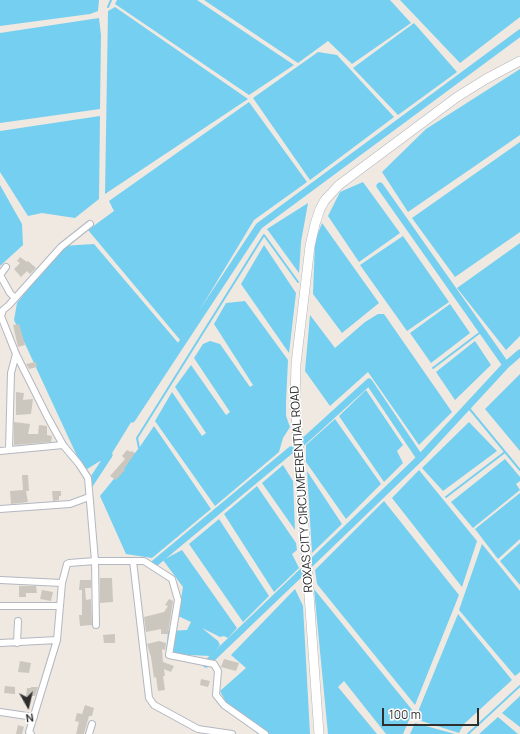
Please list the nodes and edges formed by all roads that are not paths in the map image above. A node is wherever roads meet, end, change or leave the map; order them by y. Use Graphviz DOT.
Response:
graph roads {
  1 [pos="520,61"];
  2 [pos="90,224"];
  3 [pos="6,267"];
  4 [pos="15,298"];
  5 [pos="16,354"];
  6 [pos="63,445"];
  7 [pos="9,450"];
  8 [pos="0,451"];
  9 [pos="89,496"];
  10 [pos="0,509"];
  11 [pos="95,561"];
  12 [pos="133,561"];
  13 [pos="0,580"];
  14 [pos="62,583"];
  15 [pos="0,606"];
  16 [pos="60,606"];
  17 [pos="18,621"];
  18 [pos="96,625"];
  19 [pos="57,640"];
  20 [pos="0,643"];
  21 [pos="17,643"];
  22 [pos="0,712"];
  23 [pos="34,717"];
  24 [pos="92,724"];
  25 [pos="31,734"];
  26 [pos="89,734"];
  27 [pos="232,734"];
  28 [pos="265,734"];
  29 [pos="319,734"];
  1 -- 29 [label="main road, ROXAS CITY CIRCUMFERENTIAL ROAD"];
  2 -- 4 [label="street"];
  3 -- 4 [label="street"];
  4 -- 5 [label="street"];
  5 -- 6 [label="street"];
  5 -- 7 [label="street"];
  6 -- 7 [label="street"];
  6 -- 9 [label="street"];
  7 -- 8 [label="street"];
  9 -- 10 [label="street"];
  9 -- 11 [label="street"];
  11 -- 12 [label="street"];
  11 -- 14 [label="street"];
  11 -- 18 [label="street"];
  12 -- 27 [label="street"];
  12 -- 28 [label="street"];
  13 -- 14 [label="street"];
  14 -- 16 [label="street"];
  15 -- 16 [label="street"];
  16 -- 19 [label="street"];
  17 -- 21 [label="street"];
  19 -- 21 [label="street"];
  19 -- 23 [label="street"];
  20 -- 21 [label="street"];
  22 -- 23 [label="street"];
  23 -- 25 [label="street"];
  24 -- 26 [label="street"];
}
